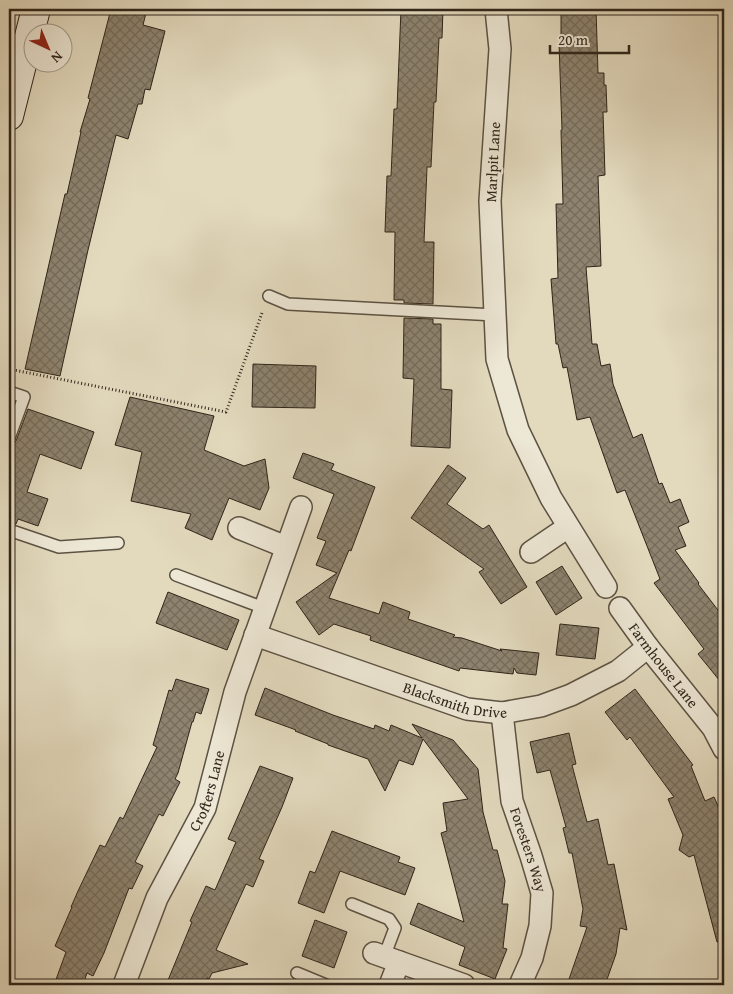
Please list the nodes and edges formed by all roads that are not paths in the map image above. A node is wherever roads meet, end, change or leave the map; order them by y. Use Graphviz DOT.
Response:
graph roads {
  1 [pos="496,9"];
  2 [pos="33,10"];
  3 [pos="9,116"];
  4 [pos="269,296"];
  5 [pos="495,315"];
  6 [pos="9,392"];
  7 [pos="9,438"];
  8 [pos="301,506"];
  9 [pos="568,527"];
  10 [pos="239,528"];
  11 [pos="9,530"];
  12 [pos="118,543"];
  13 [pos="286,547"];
  14 [pos="530,552"];
  15 [pos="176,575"];
  16 [pos="606,587"];
  17 [pos="264,608"];
  18 [pos="620,608"];
  19 [pos="254,636"];
  20 [pos="648,647"];
  21 [pos="502,713"];
  22 [pos="724,748"];
  23 [pos="352,904"];
  24 [pos="386,957"];
  25 [pos="297,973"];
  26 [pos="124,985"];
  27 [pos="326,985"];
  28 [pos="390,985"];
  29 [pos="464,985"];
  30 [pos="520,985"];
  1 -- 5 [label="street, Marlpit Lane"];
  2 -- 3 [label="main road"];
  4 -- 5 [label="lane"];
  5 -- 9 [label="street, Marlpit Lane"];
  6 -- 7 [label="lane"];
  8 -- 13 [label="street, Crofters Lane"];
  9 -- 14 [label="street"];
  9 -- 16 [label="street, Marlpit Lane"];
  10 -- 13 [label="street"];
  11 -- 12 [label="lane"];
  13 -- 17 [label="street, Crofters Lane"];
  15 -- 17 [label="lane"];
  17 -- 19 [label="street, Crofters Lane"];
  18 -- 20 [label="street, Farmhouse Lane"];
  19 -- 21 [label="street, Blacksmith Drive"];
  19 -- 26 [label="street, Crofters Lane"];
  20 -- 21 [label="street, Blacksmith Drive"];
  20 -- 22 [label="street, Farmhouse Lane"];
  21 -- 30 [label="street, Foresters Way"];
  23 -- 24 [label="lane"];
  24 -- 28 [label="street"];
  24 -- 29 [label="street"];
  25 -- 27 [label="lane"];
}
